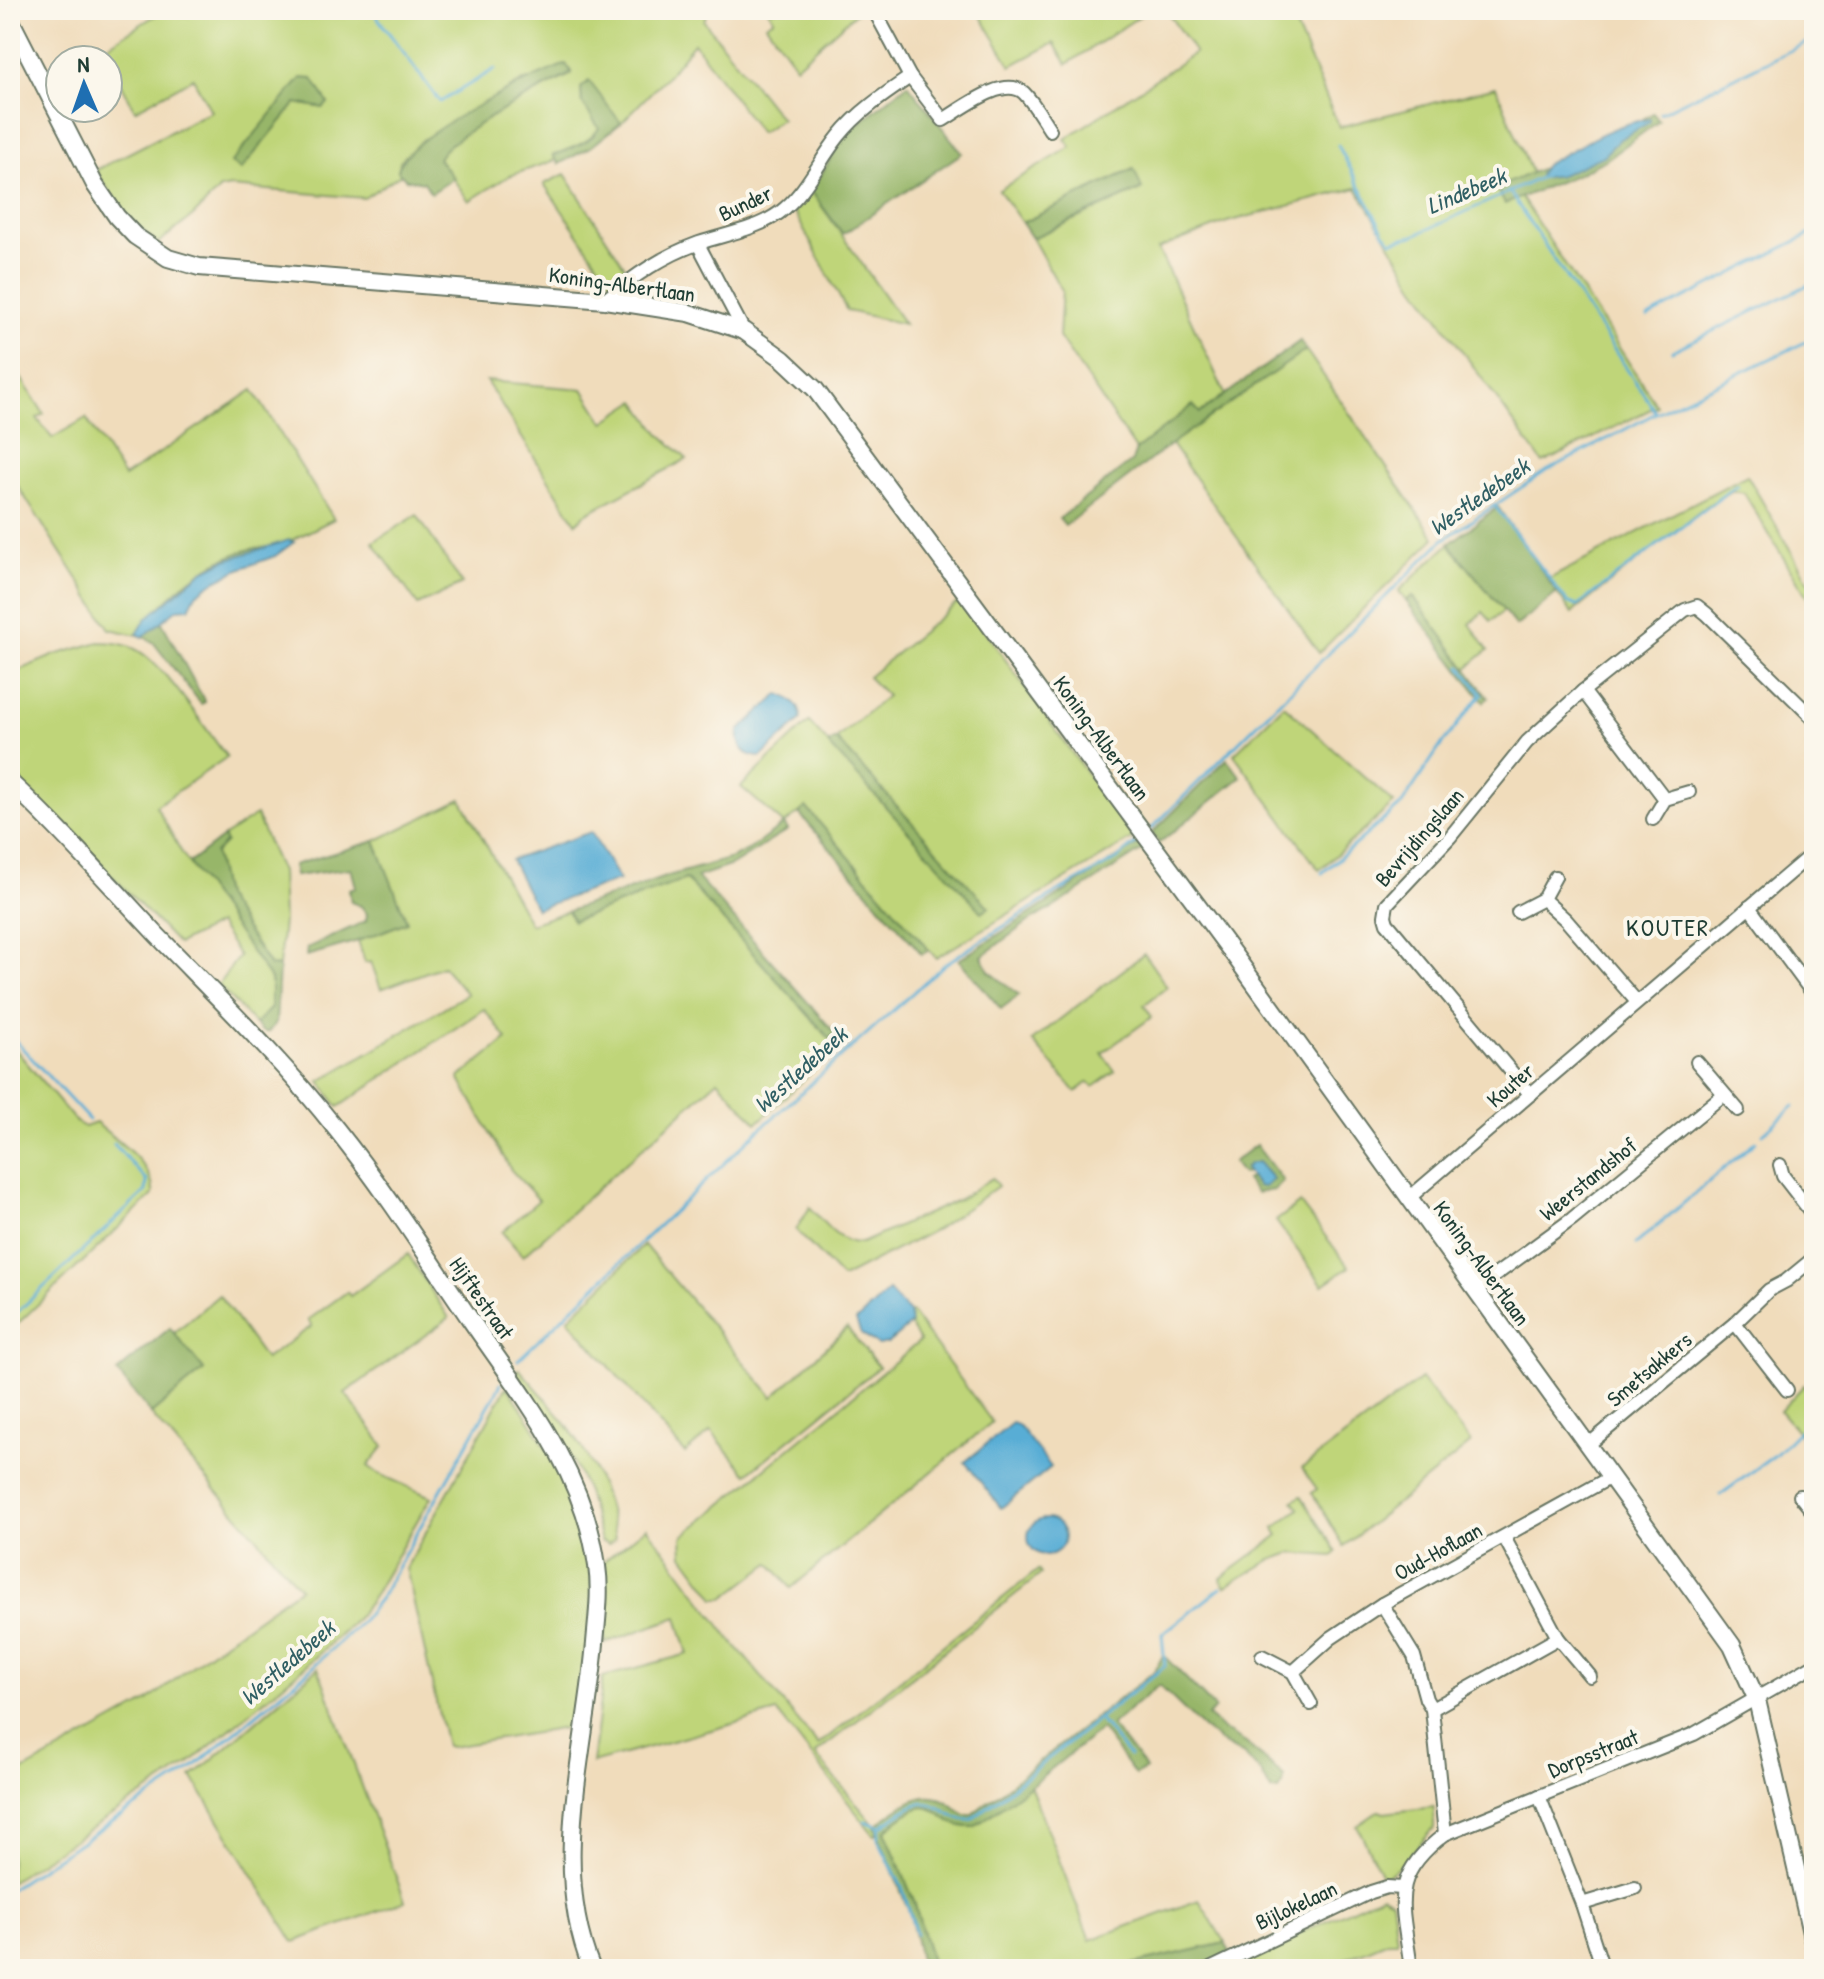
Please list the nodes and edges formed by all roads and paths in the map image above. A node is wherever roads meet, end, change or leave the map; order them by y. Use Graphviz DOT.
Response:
graph roads {
  1 [pos="874,10"];
  2 [pos="10,19"];
  3 [pos="910,77"];
  4 [pos="1050,130"];
  5 [pos="698,244"];
  6 [pos="605,300"];
  7 [pos="744,331"];
  8 [pos="1583,691"];
  9 [pos="1814,719"];
  10 [pos="10,782"];
  11 [pos="1689,792"];
  12 [pos="1665,799"];
  13 [pos="1653,819"];
  14 [pos="1814,852"];
  15 [pos="1555,877"];
  16 [pos="1543,899"];
  17 [pos="1749,907"];
  18 [pos="1518,912"];
  19 [pos="1814,995"];
  20 [pos="1637,1002"];
  21 [pos="1697,1062"];
  22 [pos="1530,1094"];
  23 [pos="1723,1095"];
  24 [pos="1738,1110"];
  25 [pos="1780,1165"];
  26 [pos="1409,1198"];
  27 [pos="1814,1216"];
  28 [pos="1814,1258"];
  29 [pos="1475,1290"];
  30 [pos="1735,1323"];
  31 [pos="1787,1390"];
  32 [pos="1588,1445"];
  33 [pos="1611,1477"];
  34 [pos="1800,1496"];
  35 [pos="1814,1513"];
  36 [pos="1504,1537"];
  37 [pos="1382,1604"];
  38 [pos="1558,1638"];
  39 [pos="1262,1656"];
  40 [pos="1814,1665"];
  41 [pos="1293,1672"];
  42 [pos="1590,1676"];
  43 [pos="1757,1700"];
  44 [pos="1311,1704"];
  45 [pos="1432,1709"];
  46 [pos="1539,1796"];
  47 [pos="1445,1834"];
  48 [pos="1402,1888"];
  49 [pos="1635,1888"];
  50 [pos="1582,1904"];
  51 [pos="1814,1946"];
  52 [pos="592,1969"];
  53 [pos="1210,1969"];
  54 [pos="1411,1969"];
  55 [pos="1603,1969"];
  1 -- 3 [label="street"];
  2 -- 6 [label="street, Koning-Albertlaan"];
  3 -- 4 [label="street"];
  3 -- 5 [label="street, Bunder"];
  5 -- 6 [label="street, Bunder"];
  5 -- 7 [label="street"];
  6 -- 7 [label="street, Koning-Albertlaan"];
  7 -- 26 [label="street, Koning-Albertlaan"];
  8 -- 9 [label="street, Bevrijdingslaan"];
  8 -- 12 [label="street"];
  8 -- 22 [label="street, Bevrijdingslaan"];
  10 -- 52 [label="street, Hijftestraat"];
  11 -- 12 [label="street"];
  12 -- 13 [label="street"];
  14 -- 17 [label="street, Kouter"];
  15 -- 16 [label="street"];
  16 -- 18 [label="street"];
  16 -- 20 [label="street"];
  17 -- 19 [label="street"];
  17 -- 20 [label="street, Kouter"];
  20 -- 22 [label="street, Kouter"];
  21 -- 23 [label="street"];
  22 -- 26 [label="street, Kouter"];
  23 -- 24 [label="street"];
  23 -- 29 [label="street, Weerstandshof"];
  25 -- 27 [label="street"];
  26 -- 29 [label="street, Koning-Albertlaan"];
  28 -- 30 [label="street, Smetsakkers"];
  29 -- 32 [label="street, Koning-Albertlaan"];
  30 -- 31 [label="street"];
  30 -- 32 [label="street, Smetsakkers"];
  32 -- 33 [label="street, Koning-Albertlaan"];
  33 -- 36 [label="street, Oud-Hoflaan"];
  33 -- 43 [label="street, Koning-Albertlaan"];
  34 -- 35 [label="street"];
  36 -- 37 [label="street, Oud-Hoflaan"];
  36 -- 38 [label="street"];
  37 -- 41 [label="street, Oud-Hoflaan"];
  37 -- 45 [label="street"];
  38 -- 42 [label="street"];
  38 -- 45 [label="street"];
  39 -- 41 [label="street"];
  40 -- 43 [label="street, Dorpsstraat"];
  41 -- 44 [label="street"];
  43 -- 46 [label="street, Dorpsstraat"];
  43 -- 51 [label="street, Koning-Albertlaan"];
  45 -- 47 [label="street"];
  46 -- 47 [label="street, Dorpsstraat"];
  46 -- 50 [label="street"];
  47 -- 48 [label="street, Dorpsstraat"];
  48 -- 53 [label="street, Bijlokelaan"];
  48 -- 54 [label="street"];
  49 -- 50 [label="street"];
  50 -- 55 [label="street"];
}
